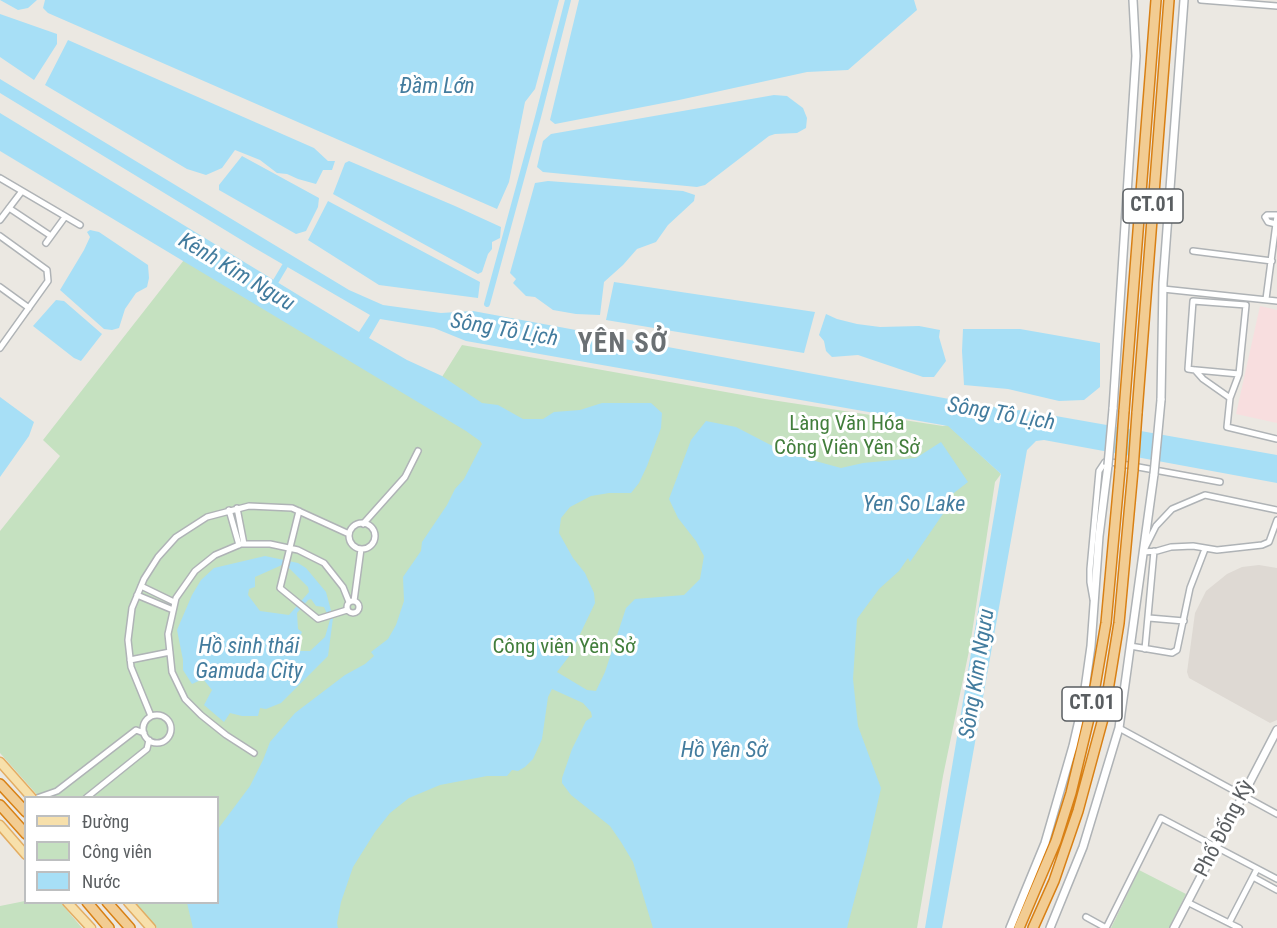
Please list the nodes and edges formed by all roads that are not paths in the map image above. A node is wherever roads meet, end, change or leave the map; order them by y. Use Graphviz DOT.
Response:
graph roads {
  1 [pos="1133,0"];
  2 [pos="1156,0"];
  3 [pos="1168,0"];
  4 [pos="1184,0"];
  5 [pos="1201,0"];
  6 [pos="1277,6"];
  7 [pos="0,178"];
  8 [pos="22,191"];
  9 [pos="9,208"];
  10 [pos="1277,216"];
  11 [pos="65,217"];
  12 [pos="0,220"];
  13 [pos="1276,224"];
  14 [pos="80,225"];
  15 [pos="51,236"];
  16 [pos="0,237"];
  17 [pos="46,243"];
  18 [pos="1193,251"];
  19 [pos="1272,261"];
  20 [pos="0,287"];
  21 [pos="1163,289"];
  22 [pos="1266,299"];
  23 [pos="1277,301"];
  24 [pos="29,308"];
  25 [pos="0,333"];
  26 [pos="7,338"];
  27 [pos="0,348"];
  28 [pos="1195,370"];
  29 [pos="1239,374"];
  30 [pos="1230,398"];
  31 [pos="1277,439"];
  32 [pos="418,451"];
  33 [pos="1220,482"];
  34 [pos="237,508"];
  35 [pos="229,510"];
  36 [pos="1277,510"];
  37 [pos="299,511"];
  38 [pos="1277,520"];
  39 [pos="363,524"];
  40 [pos="349,534"];
  41 [pos="242,545"];
  42 [pos="289,548"];
  43 [pos="362,549"];
  44 [pos="1205,549"];
  45 [pos="1154,551"];
  46 [pos="1143,552"];
  47 [pos="141,586"];
  48 [pos="138,595"];
  49 [pos="352,601"];
  50 [pos="1094,601"];
  51 [pos="174,602"];
  52 [pos="173,610"];
  53 [pos="347,610"];
  54 [pos="1149,618"];
  55 [pos="1184,621"];
  56 [pos="1130,646"];
  57 [pos="1145,649"];
  58 [pos="170,651"];
  59 [pos="130,658"];
  60 [pos="151,716"];
  61 [pos="1119,728"];
  62 [pos="1277,731"];
  63 [pos="144,732"];
  64 [pos="149,740"];
  65 [pos="254,753"];
  66 [pos="0,762"];
  67 [pos="0,784"];
  68 [pos="1242,795"];
  69 [pos="30,796"];
  70 [pos="43,796"];
  71 [pos="88,796"];
  72 [pos="0,805"];
  73 [pos="24,810"];
  74 [pos="1277,814"];
  75 [pos="0,825"];
  76 [pos="24,832"];
  77 [pos="1215,847"];
  78 [pos="24,853"];
  79 [pos="1257,869"];
  80 [pos="1252,877"];
  81 [pos="1277,879"];
  82 [pos="1277,890"];
  83 [pos="1187,903"];
  84 [pos="68,904"];
  85 [pos="88,904"];
  86 [pos="108,904"];
  87 [pos="129,904"];
  88 [pos="1086,917"];
  89 [pos="1229,923"];
  90 [pos="91,928"];
  91 [pos="109,928"];
  92 [pos="130,928"];
  93 [pos="151,928"];
  94 [pos="1010,928"];
  95 [pos="1019,928"];
  96 [pos="1034,928"];
  97 [pos="1050,928"];
  98 [pos="1106,928"];
  99 [pos="1174,928"];
  100 [pos="1239,928"];
  1 -- 50 [label="street, bridge"];
  2 -- 95 [label="highway, CT.01, bridge"];
  3 -- 96 [label="highway, CT.01, bridge"];
  4 -- 21 [label="street"];
  5 -- 6 [label="street"];
  7 -- 8 [label="street"];
  8 -- 9 [label="street"];
  8 -- 11 [label="street"];
  9 -- 12 [label="street"];
  9 -- 15 [label="street"];
  10 -- 13 [label="street"];
  10 -- 13 [label="street"];
  11 -- 14 [label="street"];
  11 -- 15 [label="street"];
  13 -- 19 [label="street"];
  15 -- 17 [label="street"];
  16 -- 24 [label="street"];
  18 -- 19 [label="street"];
  19 -- 22 [label="street"];
  20 -- 24 [label="street"];
  21 -- 22 [label="street"];
  21 -- 46 [label="street, bridge"];
  22 -- 23 [label="street"];
  24 -- 26 [label="street"];
  25 -- 26 [label="street"];
  26 -- 27 [label="street"];
  28 -- 29 [label="street"];
  28 -- 29 [label="street"];
  28 -- 30 [label="street"];
  29 -- 30 [label="street"];
  30 -- 31 [label="street"];
  32 -- 39 [label="street"];
  33 -- 50 [label="street"];
  34 -- 35 [label="street"];
  34 -- 37 [label="street"];
  34 -- 41 [label="street"];
  35 -- 41 [label="street"];
  35 -- 47 [label="street"];
  36 -- 46 [label="street"];
  37 -- 40 [label="street"];
  37 -- 42 [label="street"];
  38 -- 44 [label="street"];
  39 -- 40 [label="street"];
  39 -- 43 [label="street"];
  40 -- 43 [label="street"];
  41 -- 42 [label="street"];
  41 -- 51 [label="street"];
  42 -- 49 [label="street"];
  42 -- 53 [label="street"];
  43 -- 49 [label="street"];
  44 -- 45 [label="street"];
  44 -- 55 [label="street"];
  45 -- 46 [label="street"];
  45 -- 54 [label="street"];
  46 -- 56 [label="street"];
  47 -- 48 [label="street"];
  47 -- 51 [label="street"];
  48 -- 52 [label="street"];
  48 -- 59 [label="street"];
  49 -- 53 [label="street"];
  49 -- 53 [label="street"];
  50 -- 94 [label="street"];
  51 -- 52 [label="street"];
  52 -- 58 [label="street"];
  54 -- 55 [label="street"];
  54 -- 57 [label="street"];
  55 -- 57 [label="street"];
  56 -- 57 [label="street"];
  56 -- 61 [label="street"];
  58 -- 59 [label="street"];
  58 -- 65 [label="street"];
  59 -- 60 [label="street"];
  60 -- 63 [label="street"];
  60 -- 64 [label="street"];
  61 -- 68 [label="street"];
  61 -- 97 [label="street"];
  62 -- 68 [label="street, Phố Đống Kỳ"];
  63 -- 64 [label="street"];
  63 -- 70 [label="street"];
  64 -- 71 [label="street"];
  66 -- 69 [label="main road"];
  67 -- 73 [label="highway"];
  68 -- 74 [label="street"];
  68 -- 77 [label="street, Phố Đống Kỳ"];
  72 -- 76 [label="highway"];
  75 -- 78 [label="main road"];
  77 -- 79 [label="street"];
  77 -- 83 [label="street, Phố Đống Kỳ"];
  77 -- 98 [label="street"];
  79 -- 80 [label="street"];
  79 -- 81 [label="street"];
  80 -- 82 [label="street"];
  80 -- 89 [label="street"];
  83 -- 89 [label="street"];
  83 -- 99 [label="street, Phố Đống Kỳ"];
  84 -- 90 [label="main road"];
  85 -- 91 [label="highway"];
  86 -- 92 [label="highway"];
  87 -- 93 [label="main road"];
  88 -- 98 [label="street"];
  89 -- 100 [label="street"];
}
